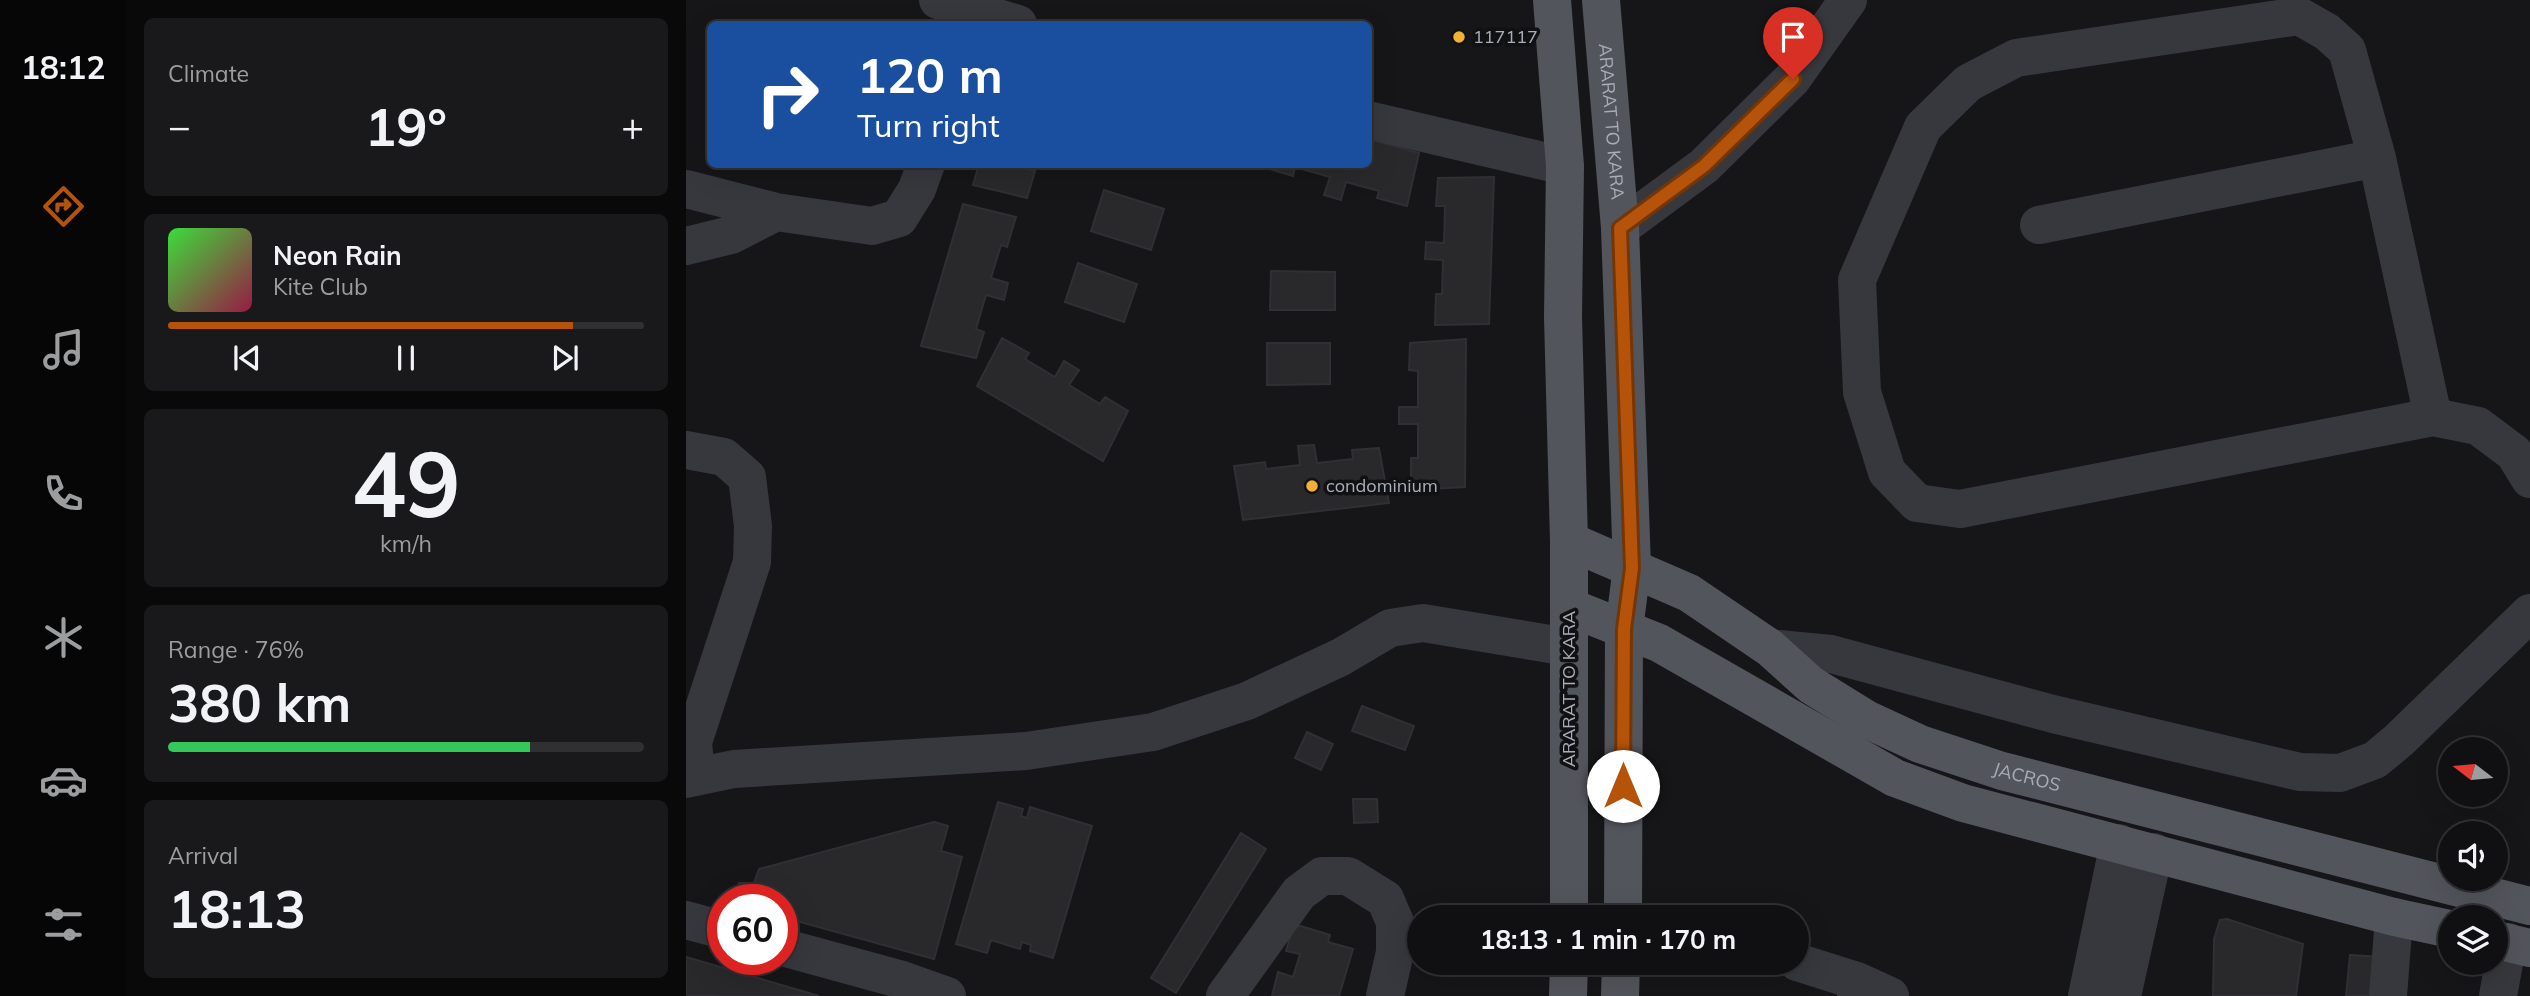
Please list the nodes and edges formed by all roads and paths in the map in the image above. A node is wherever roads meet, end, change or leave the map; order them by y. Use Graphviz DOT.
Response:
graph roads {
  1 [pos="938,0"];
  2 [pos="1552,0"];
  3 [pos="1601,0"];
  4 [pos="1848,0"];
  5 [pos="975,19"];
  6 [pos="1372,121"];
  7 [pos="2377,158"];
  8 [pos="1565,166"];
  9 [pos="925,168"];
  10 [pos="686,189"];
  11 [pos="776,212"];
  12 [pos="2039,225"];
  13 [pos="1620,228"];
  14 [pos="686,246"];
  15 [pos="2433,417"];
  16 [pos="686,450"];
  17 [pos="2530,479"];
  18 [pos="1569,541"];
  19 [pos="1632,568"];
  20 [pos="1569,607"];
  21 [pos="2530,613"];
  22 [pos="1624,629"];
  23 [pos="1568,646"];
  24 [pos="1770,648"];
  25 [pos="690,758"];
  26 [pos="2136,847"];
  27 [pos="1569,905"];
  28 [pos="1623,905"];
  29 [pos="2530,906"];
  30 [pos="2394,917"];
  31 [pos="686,920"];
  32 [pos="707,926"];
  33 [pos="2438,926"];
  34 [pos="2511,943"];
  35 [pos="798,951"];
  36 [pos="1809,967"];
  37 [pos="1569,975"];
  38 [pos="1621,975"];
  39 [pos="1868,991"];
  40 [pos="947,996"];
  41 [pos="1225,996"];
  42 [pos="1385,996"];
  43 [pos="1569,996"];
  44 [pos="1620,996"];
  45 [pos="2087,996"];
  46 [pos="2122,996"];
  47 [pos="2388,996"];
  48 [pos="2498,996"];
  1 -- 5 [label="street"];
  2 -- 8 [label="main road, ARARAT TO KARA"];
  3 -- 13 [label="main road, ARARAT TO KARA"];
  4 -- 13 [label="street"];
  6 -- 8 [label="street"];
  7 -- 12 [label="street"];
  7 -- 15 [label="street"];
  7 -- 15 [label="street"];
  8 -- 18 [label="main road, ARARAT TO KARA"];
  9 -- 11 [label="street"];
  10 -- 11 [label="street"];
  11 -- 14 [label="street"];
  13 -- 19 [label="main road, ARARAT TO KARA"];
  15 -- 17 [label="street"];
  16 -- 25 [label="street"];
  18 -- 19 [label="main road, JACROS"];
  18 -- 20 [label="main road, ARARAT TO KARA"];
  19 -- 22 [label="main road, ARARAT TO KARA"];
  19 -- 24 [label="main road, JACROS"];
  20 -- 22 [label="main road"];
  20 -- 23 [label="main road, ARARAT TO KARA"];
  21 -- 24 [label="street"];
  22 -- 26 [label="main road"];
  22 -- 28 [label="main road, ARARAT TO KARA"];
  23 -- 25 [label="street"];
  23 -- 27 [label="main road, ARARAT TO KARA"];
  24 -- 29 [label="main road, JACROS"];
  26 -- 30 [label="main road"];
  26 -- 45 [label="street"];
  26 -- 46 [label="street"];
  30 -- 33 [label="main road"];
  30 -- 47 [label="street"];
  31 -- 32 [label="street"];
  34 -- 48 [label="street"];
  35 -- 40 [label="street"];
  36 -- 39 [label="street"];
  37 -- 43 [label="main road"];
  38 -- 44 [label="main road"];
  41 -- 42 [label="street"];
}
